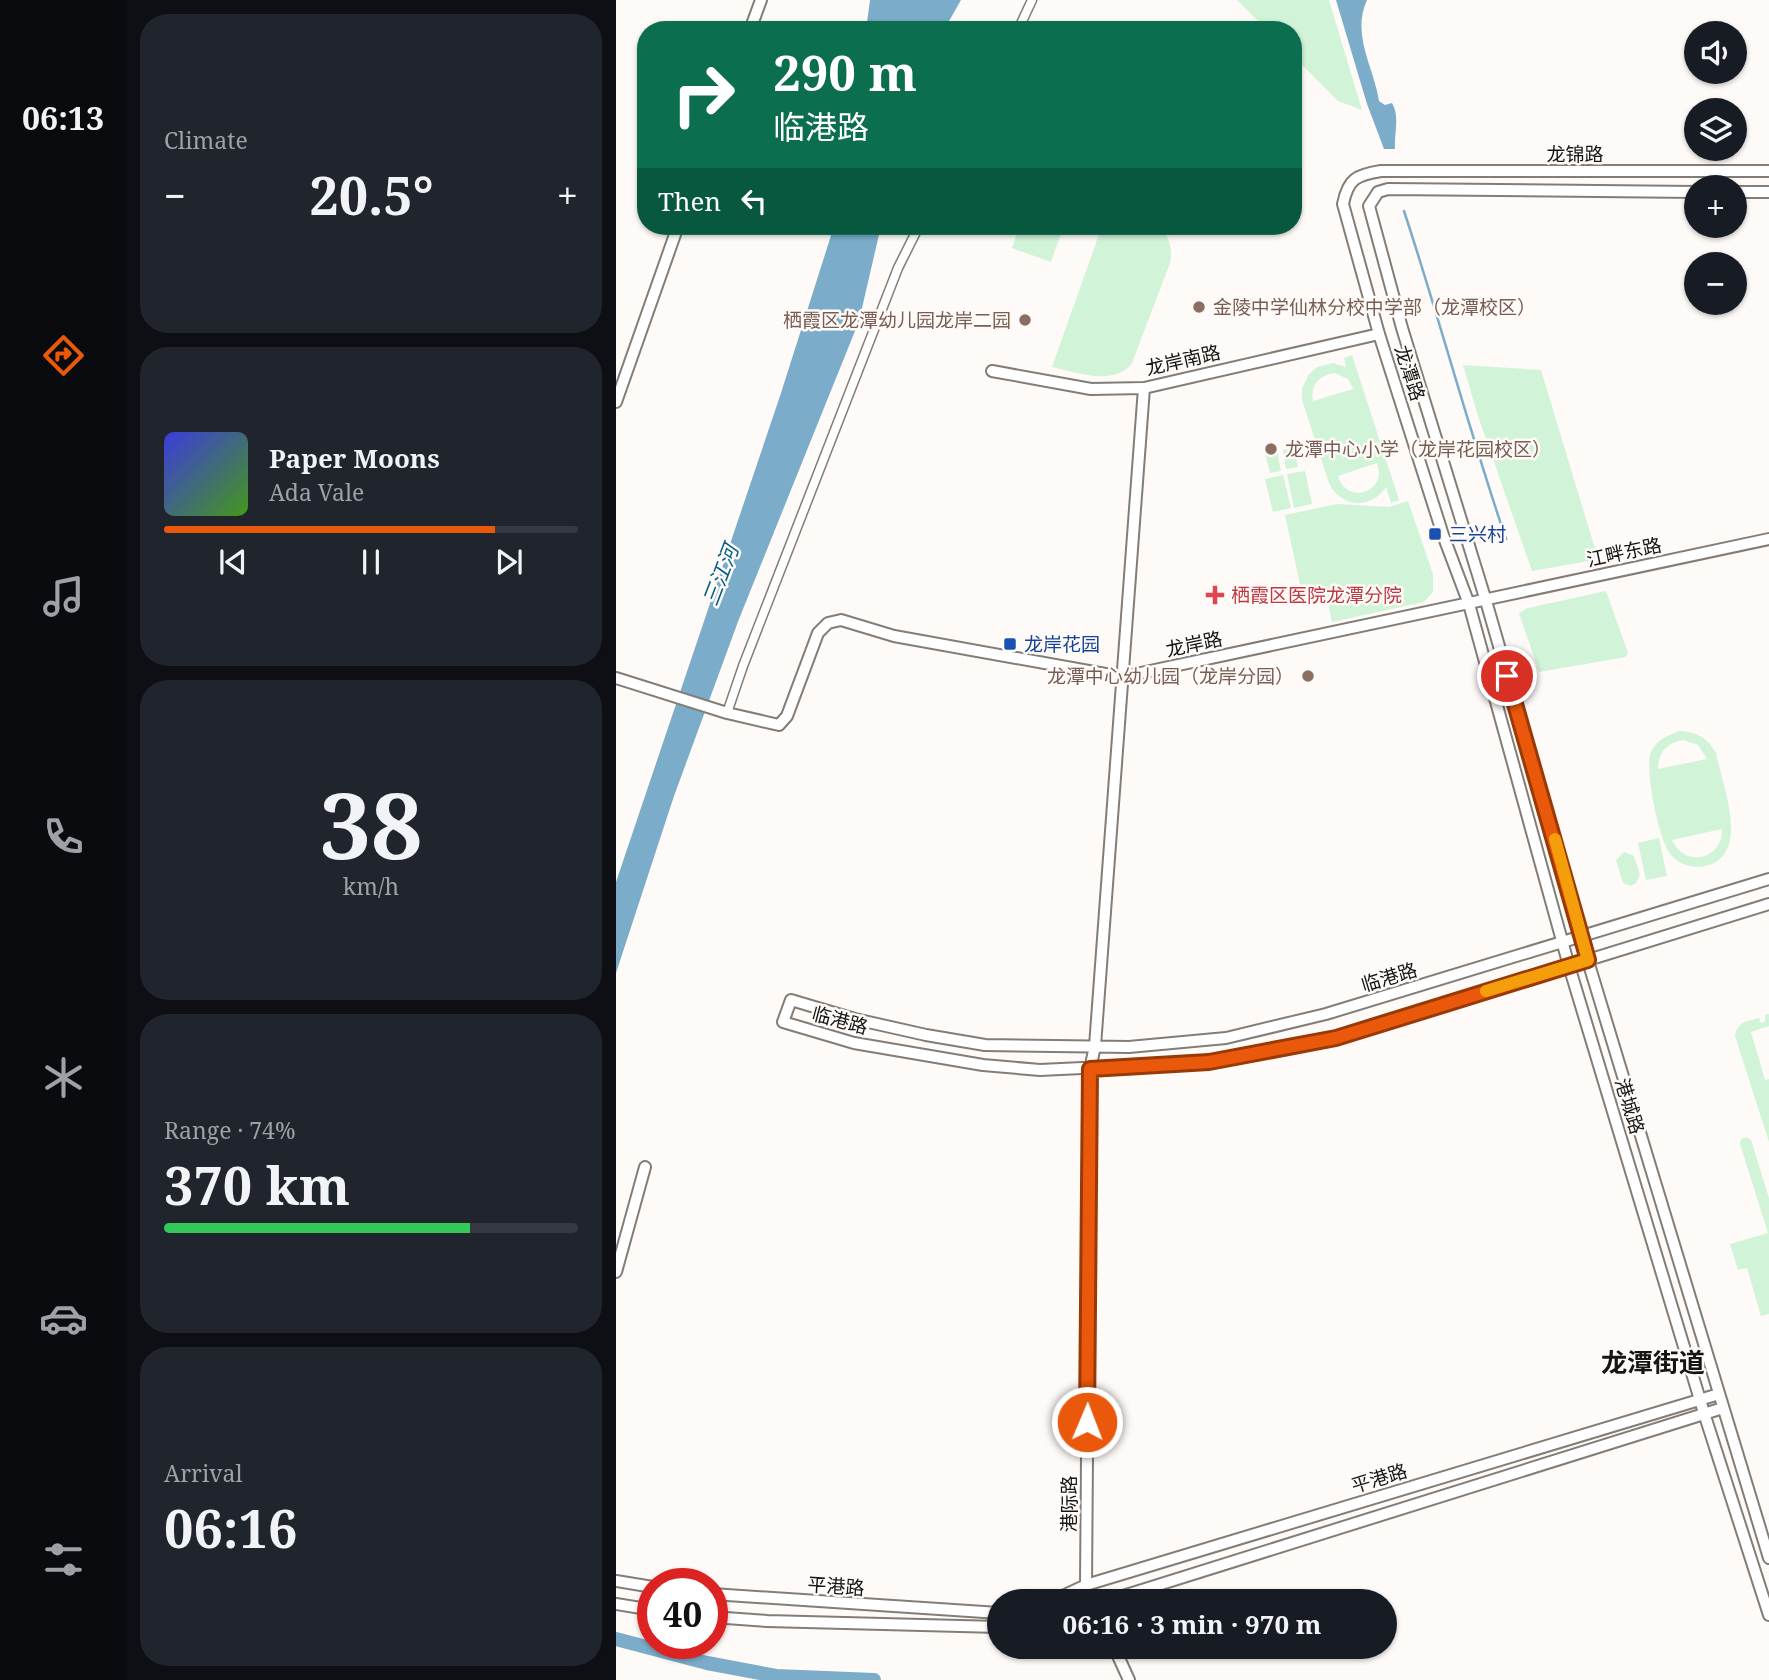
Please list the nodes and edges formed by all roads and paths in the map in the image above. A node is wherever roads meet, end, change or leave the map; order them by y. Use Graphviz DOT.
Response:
graph roads {
  1 [pos="761,0"];
  2 [pos="1032,0"];
  3 [pos="753,21"];
  4 [pos="1022,21"];
  5 [pos="1381,171"];
  6 [pos="1769,171"];
  7 [pos="1388,189"];
  8 [pos="1684,192"];
  9 [pos="1747,192"];
  10 [pos="1769,192"];
  11 [pos="675,235"];
  12 [pos="914,235"];
  13 [pos="1379,334"];
  14 [pos="992,371"];
  15 [pos="1144,388"];
  16 [pos="616,402"];
  17 [pos="1769,540"];
  18 [pos="1486,601"];
  19 [pos="1469,604"];
  20 [pos="1122,677"];
  21 [pos="616,678"];
  22 [pos="727,713"];
  23 [pos="1769,879"];
  24 [pos="1769,904"];
  25 [pos="1581,938"];
  26 [pos="1563,943"];
  27 [pos="1588,960"];
  28 [pos="1569,966"];
  29 [pos="1094,1046"];
  30 [pos="1090,1069"];
  31 [pos="645,1167"];
  32 [pos="616,1272"];
  33 [pos="1719,1394"];
  34 [pos="1700,1398"];
  35 [pos="1723,1408"];
  36 [pos="1704,1413"];
  37 [pos="1769,1558"];
  38 [pos="616,1581"];
  39 [pos="637,1584"];
  40 [pos="1086,1585"];
  41 [pos="1078,1589"];
  42 [pos="1088,1589"];
  43 [pos="1145,1589"];
  44 [pos="728,1595"];
  45 [pos="616,1604"];
  46 [pos="637,1607"];
  47 [pos="987,1613"];
  48 [pos="1769,1615"];
  49 [pos="728,1618"];
  50 [pos="987,1627"];
  51 [pos="1119,1659"];
  52 [pos="1129,1680"];
  1 -- 3 [label="street"];
  2 -- 4 [label="street"];
  5 -- 6 [label="street, 龙锦路"];
  5 -- 13 [label="street, 龙潭路"];
  7 -- 8 [label="street, 龙锦路"];
  7 -- 18 [label="street, 龙潭路"];
  9 -- 10 [label="street"];
  11 -- 16 [label="street"];
  12 -- 22 [label="street"];
  13 -- 15 [label="street, 龙岸南路"];
  13 -- 19 [label="street, 龙潭路"];
  14 -- 15 [label="street, 龙岸南路"];
  15 -- 20 [label="street, 港际路"];
  17 -- 18 [label="street, 江畔东路"];
  18 -- 19 [label="street, 龙岸路"];
  18 -- 25 [label="street, 港城路"];
  19 -- 20 [label="street, 龙岸路"];
  19 -- 26 [label="street, 港城路"];
  20 -- 22 [label="street, 龙岸路"];
  20 -- 29 [label="street, 港际路"];
  21 -- 22 [label="street"];
  23 -- 25 [label="street, 临港路"];
  24 -- 27 [label="street, 临港路"];
  25 -- 26 [label="street, 临港路"];
  25 -- 27 [label="street, 港城路"];
  26 -- 28 [label="street, 港城路"];
  26 -- 29 [label="street, 临港路"];
  27 -- 28 [label="street, 临港路"];
  27 -- 33 [label="street, 港城路"];
  28 -- 30 [label="street, 临港路"];
  28 -- 34 [label="street, 港城路"];
  29 -- 30 [label="street, 港际路"];
  29 -- 30 [label="street, 临港路"];
  30 -- 40 [label="street, 港际路"];
  31 -- 32 [label="street"];
  33 -- 34 [label="street, 平港路"];
  33 -- 35 [label="street, 港城路"];
  34 -- 36 [label="street, 港城路"];
  34 -- 40 [label="street, 平港路"];
  35 -- 36 [label="street, 平港路"];
  35 -- 37 [label="street, 港城路"];
  36 -- 43 [label="street, 平港路"];
  36 -- 48 [label="street, 港城路"];
  38 -- 39 [label="street"];
  40 -- 41 [label="street, 平港路"];
  40 -- 42 [label="street, 港际路"];
  44 -- 47 [label="street, 平港路"];
  45 -- 46 [label="street"];
  49 -- 50 [label="street, 平港路"];
  51 -- 52 [label="street"];
}
